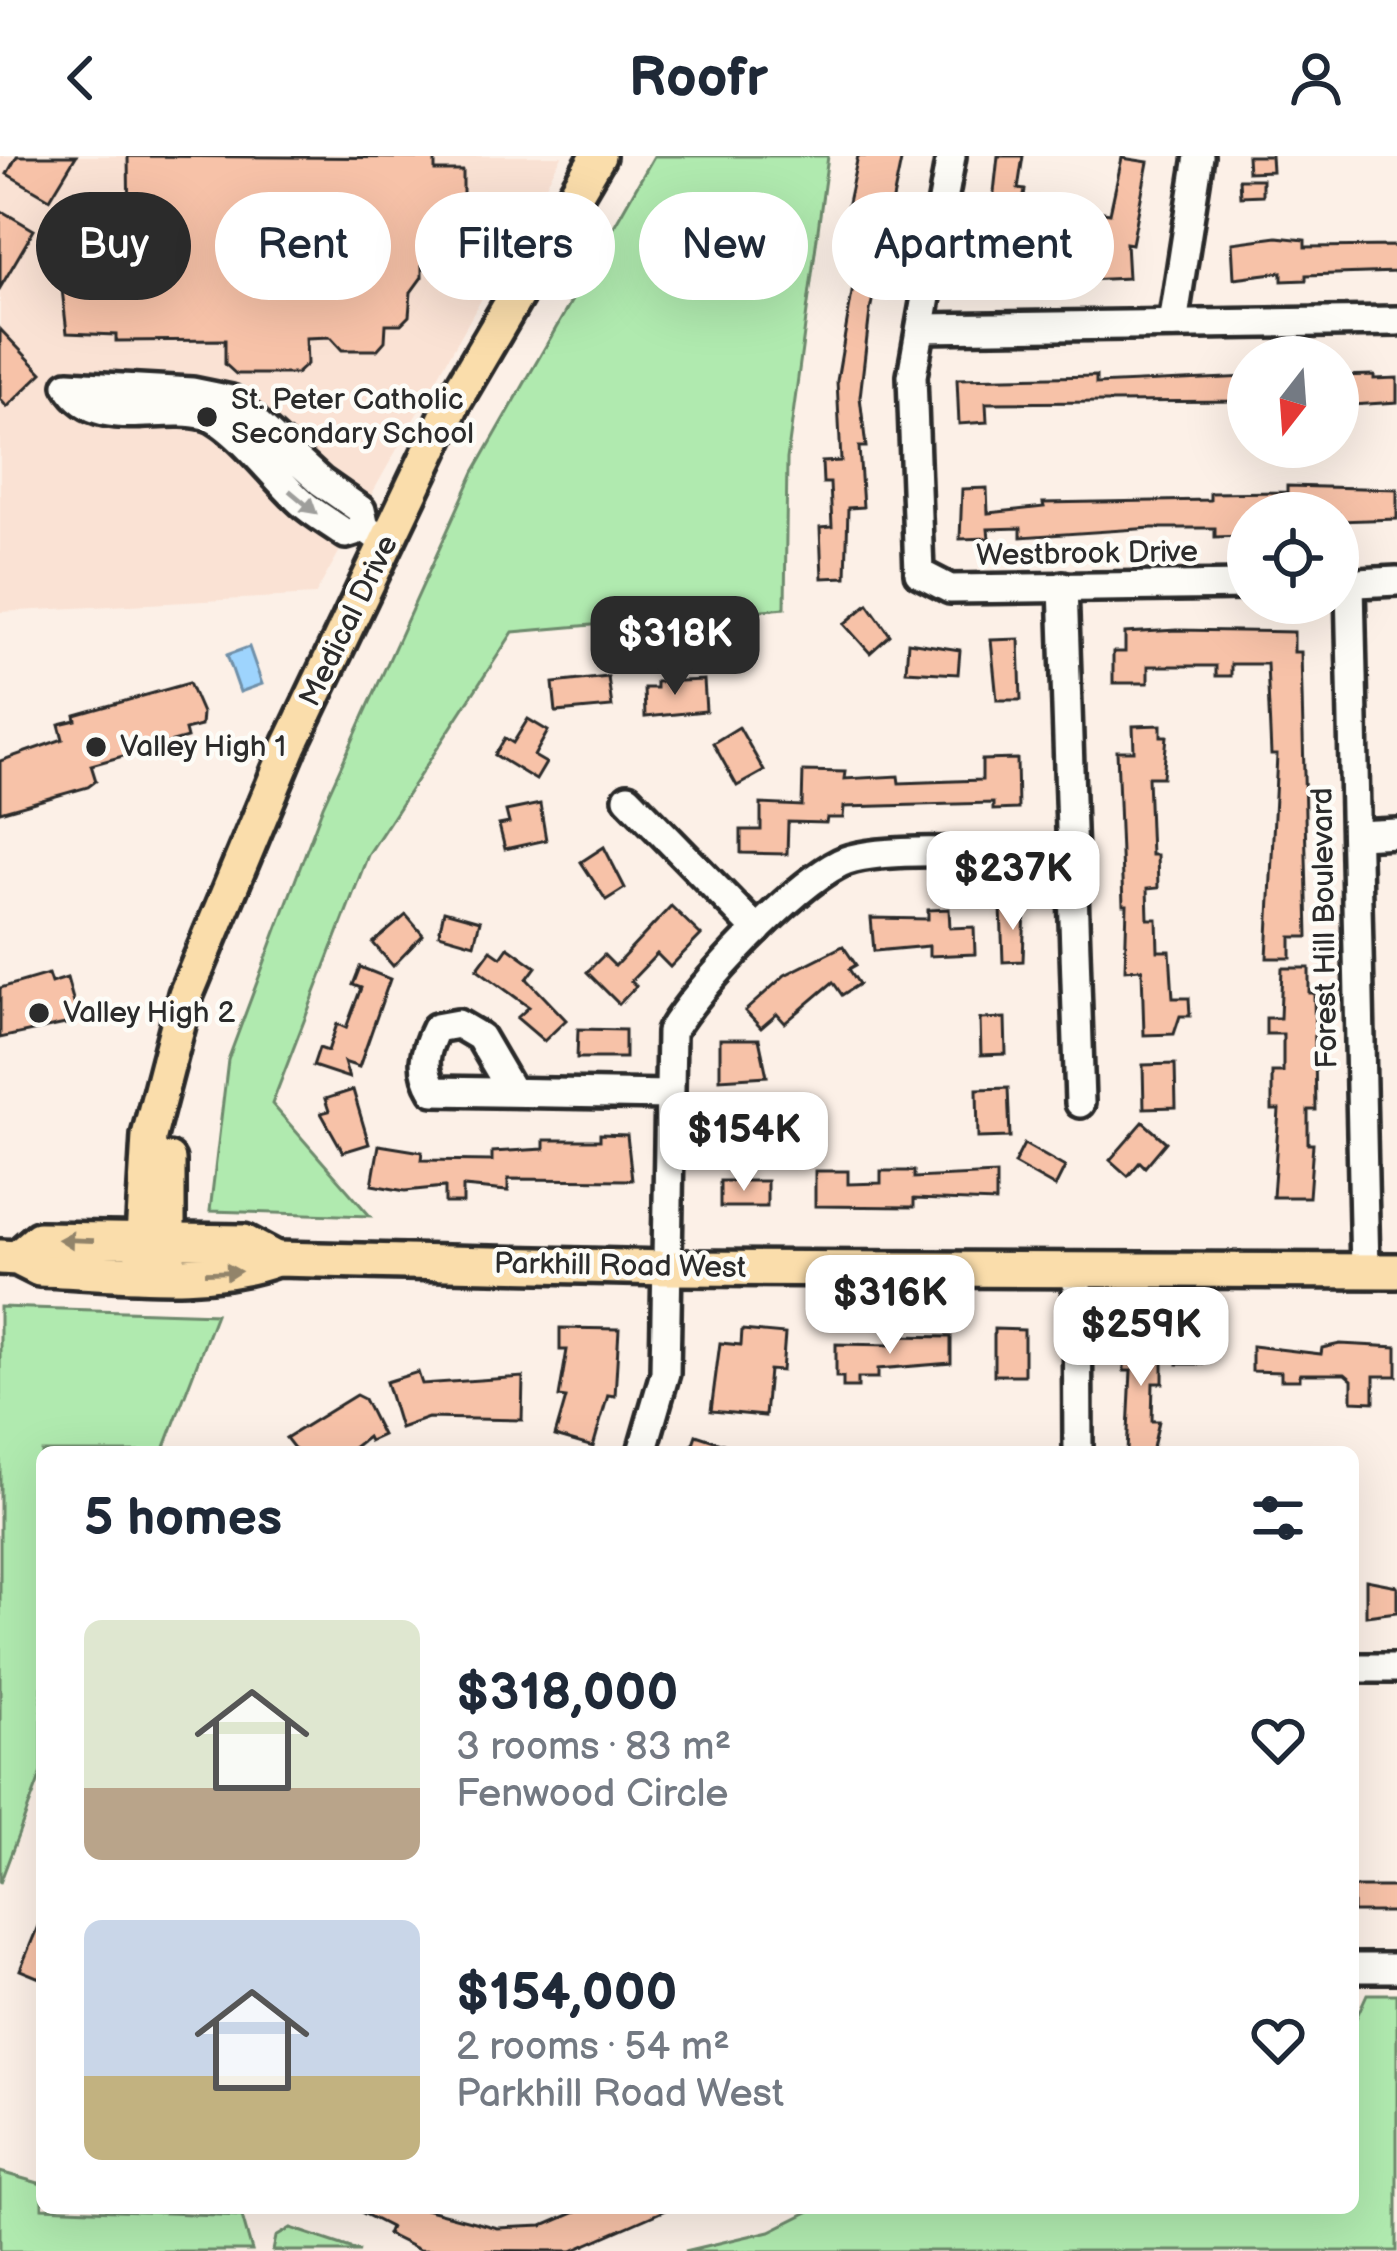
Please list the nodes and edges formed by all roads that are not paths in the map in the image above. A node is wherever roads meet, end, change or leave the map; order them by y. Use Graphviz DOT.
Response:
graph roads {
  1 [pos="598,156"];
  2 [pos="951,156"];
  3 [pos="1199,156"];
  4 [pos="1397,321"];
  5 [pos="1173,324"];
  6 [pos="921,328"];
  7 [pos="376,536"];
  8 [pos="1397,581"];
  9 [pos="1359,583"];
  10 [pos="1227,585"];
  11 [pos="1063,586"];
  12 [pos="1346,624"];
  13 [pos="628,798"];
  14 [pos="1397,833"];
  15 [pos="1357,835"];
  16 [pos="1070,856"];
  17 [pos="757,930"];
  18 [pos="511,1090"];
  19 [pos="669,1095"];
  20 [pos="1080,1103"];
  21 [pos="8,1257"];
  22 [pos="154,1257"];
  23 [pos="668,1268"];
  24 [pos="1077,1268"];
  25 [pos="1381,1271"];
  26 [pos="644,1446"];
  27 [pos="1078,1446"];
  28 [pos="1359,1668"];
  29 [pos="1397,1668"];
  30 [pos="1359,1967"];
  31 [pos="1397,1968"];
  1 -- 7 [label="main road, Medical Drive"];
  2 -- 6 [label="street, Westbrook Drive"];
  3 -- 5 [label="street"];
  4 -- 5 [label="street"];
  5 -- 6 [label="street"];
  6 -- 11 [label="street, Westbrook Drive"];
  7 -- 7 [label="street, one-way"];
  7 -- 22 [label="main road, Medical Drive"];
  8 -- 9 [label="street"];
  10 -- 11 [label="street, Westbrook Drive"];
  11 -- 16 [label="street"];
  12 -- 15 [label="street, Forest Hill Boulevard"];
  13 -- 17 [label="street"];
  14 -- 15 [label="street"];
  15 -- 25 [label="street, Forest Hill Boulevard"];
  16 -- 17 [label="street"];
  16 -- 20 [label="street"];
  17 -- 19 [label="street"];
  18 -- 19 [label="street"];
  19 -- 23 [label="street"];
  21 -- 22 [label="main road, Parkhill Road West"];
  22 -- 23 [label="main road, Parkhill Road West"];
  23 -- 24 [label="main road, Parkhill Road West"];
  23 -- 26 [label="street"];
  24 -- 25 [label="main road, Parkhill Road West"];
  24 -- 27 [label="street"];
  28 -- 29 [label="street"];
  30 -- 31 [label="street"];
}
